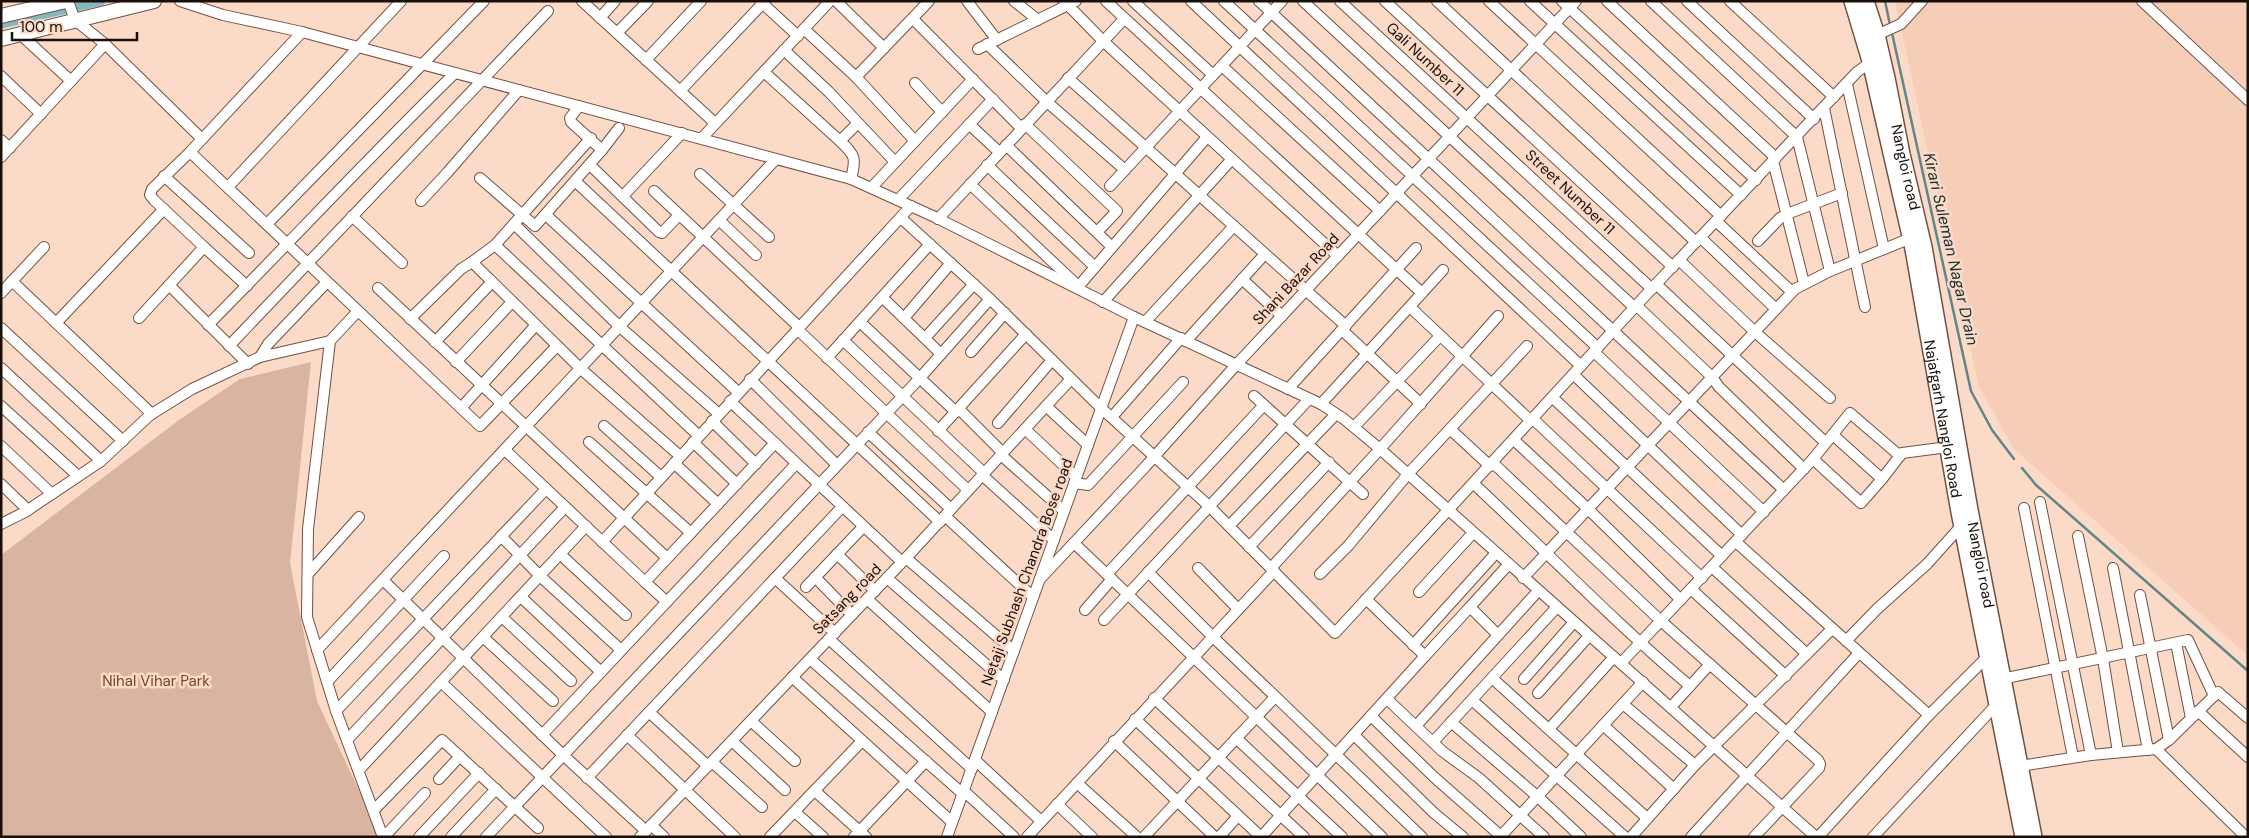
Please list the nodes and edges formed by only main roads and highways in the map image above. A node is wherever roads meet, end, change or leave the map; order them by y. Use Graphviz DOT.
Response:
graph roads {
  1 [pos="1852,1"];
  2 [pos="1866,1"];
  3 [pos="1876,59"];
  4 [pos="1993,653"];
  5 [pos="1998,680"];
  6 [pos="2023,837"];
  7 [pos="2034,837"];
  1 -- 3 [label="main road, Najafgarh Nangloi Road"];
  2 -- 3 [label="main road, Nangloi road"];
  3 -- 4 [label="main road, Najafgarh Nangloi Road"];
  3 -- 4 [label="main road, Nangloi road"];
  4 -- 5 [label="main road, Nangloi road"];
  5 -- 6 [label="main road"];
  5 -- 7 [label="main road, Nangloi road"];
}
